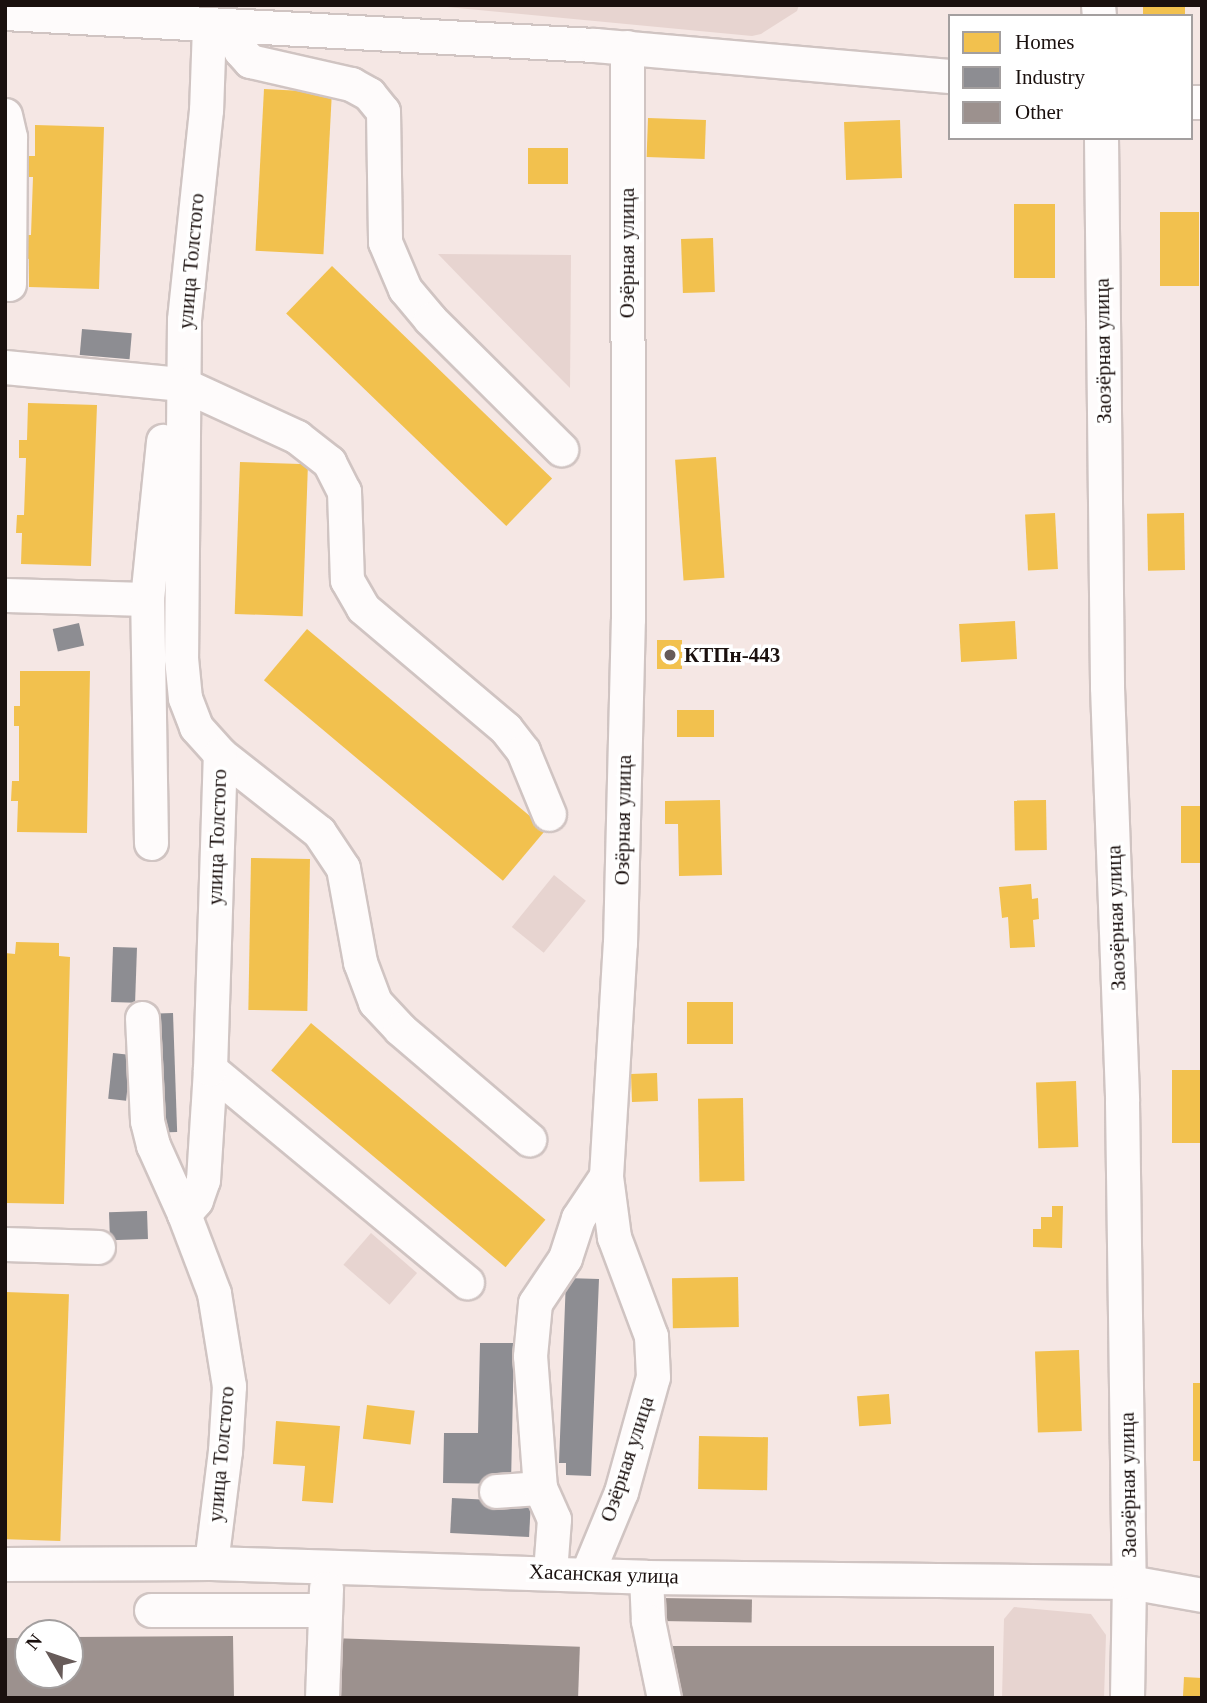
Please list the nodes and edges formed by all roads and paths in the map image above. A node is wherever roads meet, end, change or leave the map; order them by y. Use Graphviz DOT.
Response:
graph roads {
  1 [pos="5,13"];
  2 [pos="220,26"];
  3 [pos="627,47"];
  4 [pos="948,76"];
  5 [pos="5,115"];
  6 [pos="1101,140"];
  7 [pos="9,284"];
  8 [pos="5,367"];
  9 [pos="182,384"];
  10 [pos="182,429"];
  11 [pos="561,449"];
  12 [pos="5,595"];
  13 [pos="147,599"];
  14 [pos="220,754"];
  15 [pos="549,814"];
  16 [pos="151,843"];
  17 [pos="142,1018"];
  18 [pos="210,1069"];
  19 [pos="529,1139"];
  20 [pos="606,1176"];
  21 [pos="184,1214"];
  22 [pos="5,1244"];
  23 [pos="98,1247"];
  24 [pos="467,1282"];
  25 [pos="540,1488"];
  26 [pos="496,1491"];
  27 [pos="211,1563"];
  28 [pos="5,1564"];
  29 [pos="327,1569"];
  30 [pos="550,1572"];
  31 [pos="587,1574"];
  32 [pos="646,1577"];
  33 [pos="1129,1582"];
  34 [pos="1202,1595"];
  35 [pos="151,1610"];
  36 [pos="325,1610"];
  37 [pos="322,1698"];
  38 [pos="664,1698"];
  39 [pos="1127,1698"];
  1 -- 2 [label="street"];
  2 -- 3 [label="street"];
  2 -- 9 [label="street, улица Толстого"];
  2 -- 11 [label="street"];
  3 -- 4 [label="street"];
  3 -- 20 [label="street, Озёрная улица"];
  5 -- 7 [label="street"];
  6 -- 33 [label="street, Заозёрная улица"];
  8 -- 9 [label="street"];
  9 -- 10 [label="street, улица Толстого"];
  9 -- 15 [label="street"];
  10 -- 13 [label="street"];
  10 -- 14 [label="street, улица Толстого"];
  12 -- 13 [label="street"];
  13 -- 16 [label="street"];
  14 -- 18 [label="street, улица Толстого"];
  14 -- 19 [label="street"];
  17 -- 21 [label="street"];
  18 -- 21 [label="street, улица Толстого"];
  18 -- 24 [label="street"];
  20 -- 25 [label="street"];
  20 -- 31 [label="street, Озёрная улица"];
  21 -- 27 [label="street, улица Толстого"];
  22 -- 23 [label="street"];
  25 -- 26 [label="street"];
  25 -- 30 [label="street"];
  27 -- 28 [label="street, Хасанская улица"];
  27 -- 29 [label="street, Хасанская улица"];
  29 -- 30 [label="street, Хасанская улица"];
  29 -- 36 [label="street"];
  30 -- 31 [label="street, Хасанская улица"];
  31 -- 32 [label="street, Хасанская улица"];
  32 -- 33 [label="street, Хасанская улица"];
  32 -- 38 [label="street"];
  33 -- 34 [label="street, Хасанская улица"];
  33 -- 39 [label="street, Заозёрная улица"];
  35 -- 36 [label="street"];
  36 -- 37 [label="street"];
}
